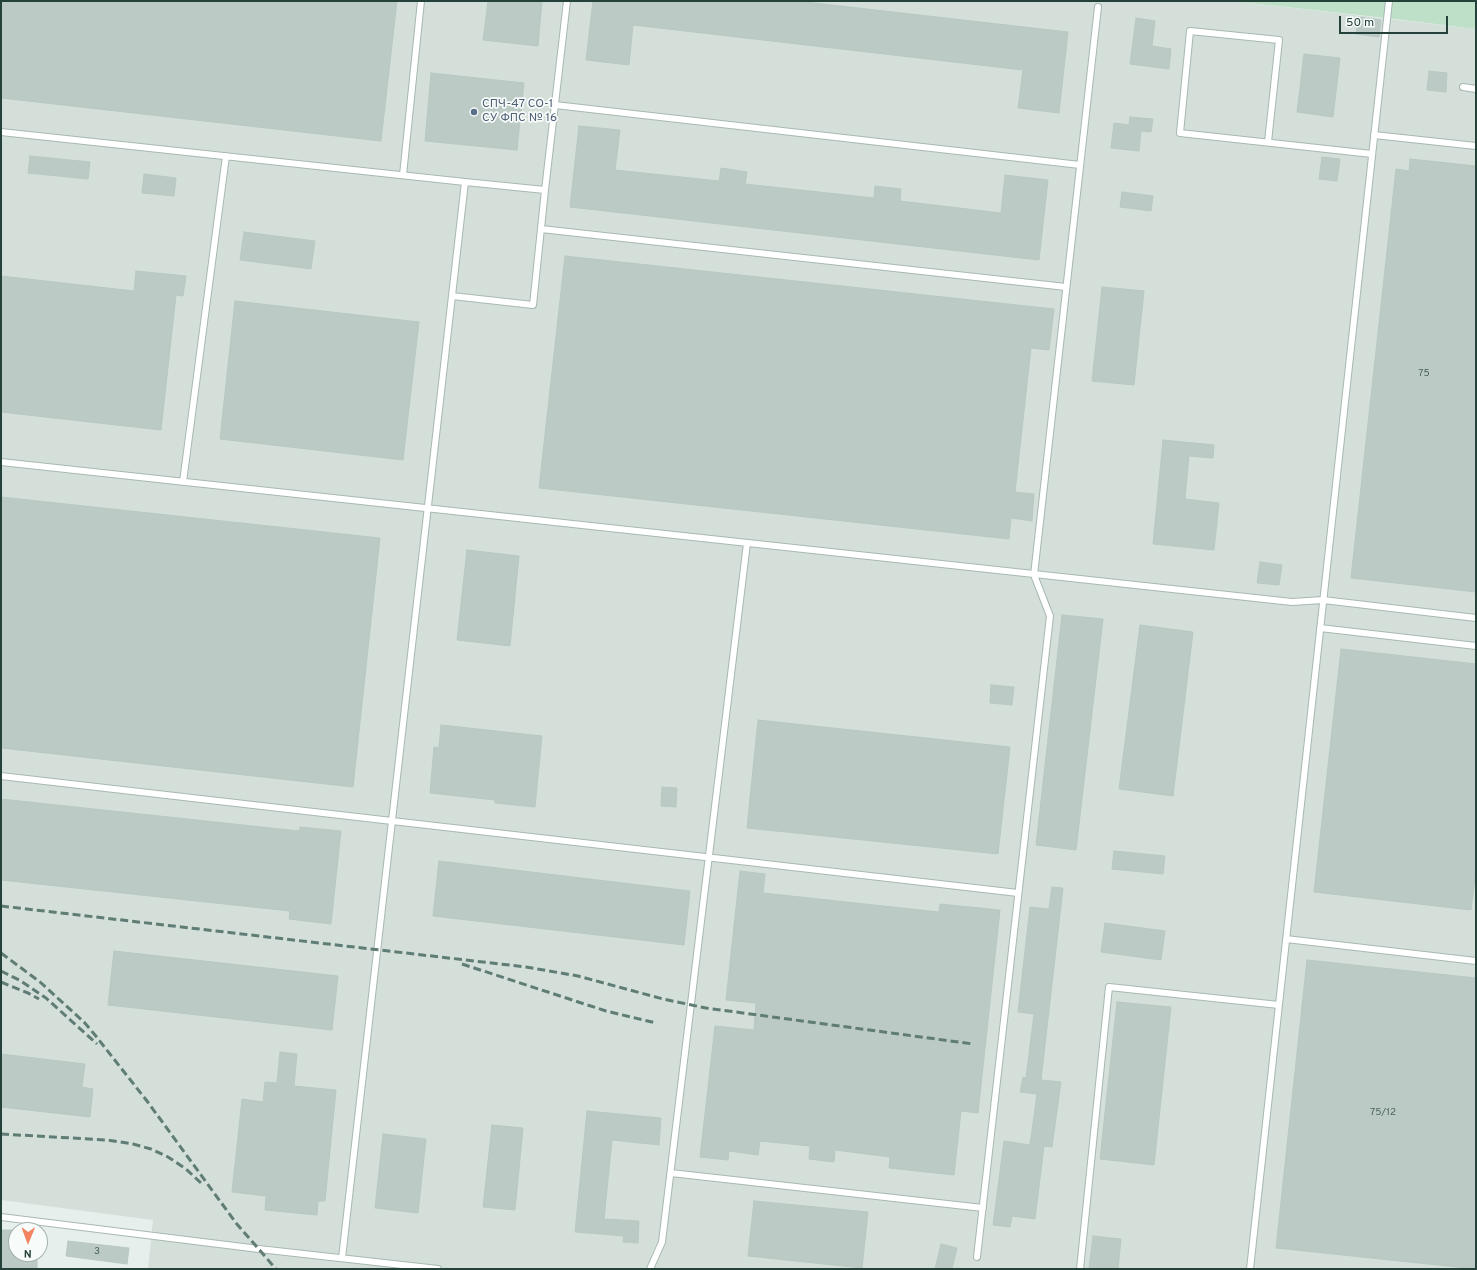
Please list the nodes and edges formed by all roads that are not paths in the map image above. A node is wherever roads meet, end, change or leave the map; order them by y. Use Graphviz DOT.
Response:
graph roads {
  1 [pos="421,1"];
  2 [pos="568,1"];
  3 [pos="1388,1"];
  4 [pos="1098,7"];
  5 [pos="1463,87"];
  6 [pos="1476,89"];
  7 [pos="555,105"];
  8 [pos="1,132"];
  9 [pos="1374,135"];
  10 [pos="1268,142"];
  11 [pos="1476,146"];
  12 [pos="1372,154"];
  13 [pos="226,156"];
  14 [pos="1080,165"];
  15 [pos="403,175"];
  16 [pos="465,182"];
  17 [pos="545,190"];
  18 [pos="541,229"];
  19 [pos="1066,287"];
  20 [pos="452,296"];
  21 [pos="1,462"];
  22 [pos="183,482"];
  23 [pos="427,508"];
  24 [pos="747,543"];
  25 [pos="1034,575"];
  26 [pos="1323,600"];
  27 [pos="1476,618"];
  28 [pos="1320,628"];
  29 [pos="1476,646"];
  30 [pos="1,776"];
  31 [pos="392,821"];
  32 [pos="709,858"];
  33 [pos="1018,894"];
  34 [pos="1286,939"];
  35 [pos="1476,960"];
  36 [pos="1279,1005"];
  37 [pos="671,1173"];
  38 [pos="983,1208"];
  39 [pos="1,1217"];
  40 [pos="977,1257"];
  41 [pos="342,1258"];
  42 [pos="438,1269"];
  43 [pos="650,1269"];
  44 [pos="1080,1269"];
  45 [pos="1250,1269"];
  1 -- 15 [label="lane"];
  2 -- 7 [label="lane"];
  3 -- 9 [label="lane"];
  4 -- 14 [label="lane"];
  5 -- 6 [label="lane"];
  7 -- 14 [label="lane"];
  7 -- 17 [label="lane"];
  8 -- 13 [label="lane"];
  9 -- 11 [label="lane"];
  9 -- 12 [label="lane"];
  10 -- 10 [label="lane"];
  10 -- 12 [label="lane"];
  12 -- 26 [label="lane"];
  13 -- 15 [label="lane"];
  13 -- 22 [label="lane"];
  14 -- 19 [label="lane"];
  15 -- 16 [label="lane"];
  16 -- 17 [label="lane"];
  16 -- 20 [label="lane"];
  17 -- 18 [label="lane"];
  18 -- 19 [label="lane"];
  18 -- 20 [label="lane"];
  19 -- 25 [label="lane"];
  20 -- 23 [label="lane"];
  21 -- 22 [label="lane"];
  22 -- 23 [label="lane"];
  23 -- 24 [label="lane"];
  23 -- 31 [label="lane"];
  24 -- 25 [label="lane"];
  24 -- 32 [label="lane"];
  25 -- 26 [label="lane"];
  25 -- 33 [label="lane"];
  26 -- 27 [label="lane"];
  26 -- 28 [label="lane"];
  28 -- 29 [label="lane"];
  28 -- 34 [label="lane"];
  30 -- 31 [label="lane"];
  31 -- 32 [label="lane"];
  31 -- 41 [label="lane"];
  32 -- 33 [label="lane"];
  32 -- 37 [label="lane"];
  33 -- 38 [label="lane"];
  34 -- 35 [label="lane"];
  34 -- 36 [label="lane"];
  36 -- 44 [label="lane"];
  36 -- 45 [label="lane"];
  37 -- 38 [label="lane"];
  37 -- 43 [label="lane"];
  38 -- 40 [label="lane"];
  39 -- 41 [label="lane"];
  41 -- 42 [label="lane"];
}
